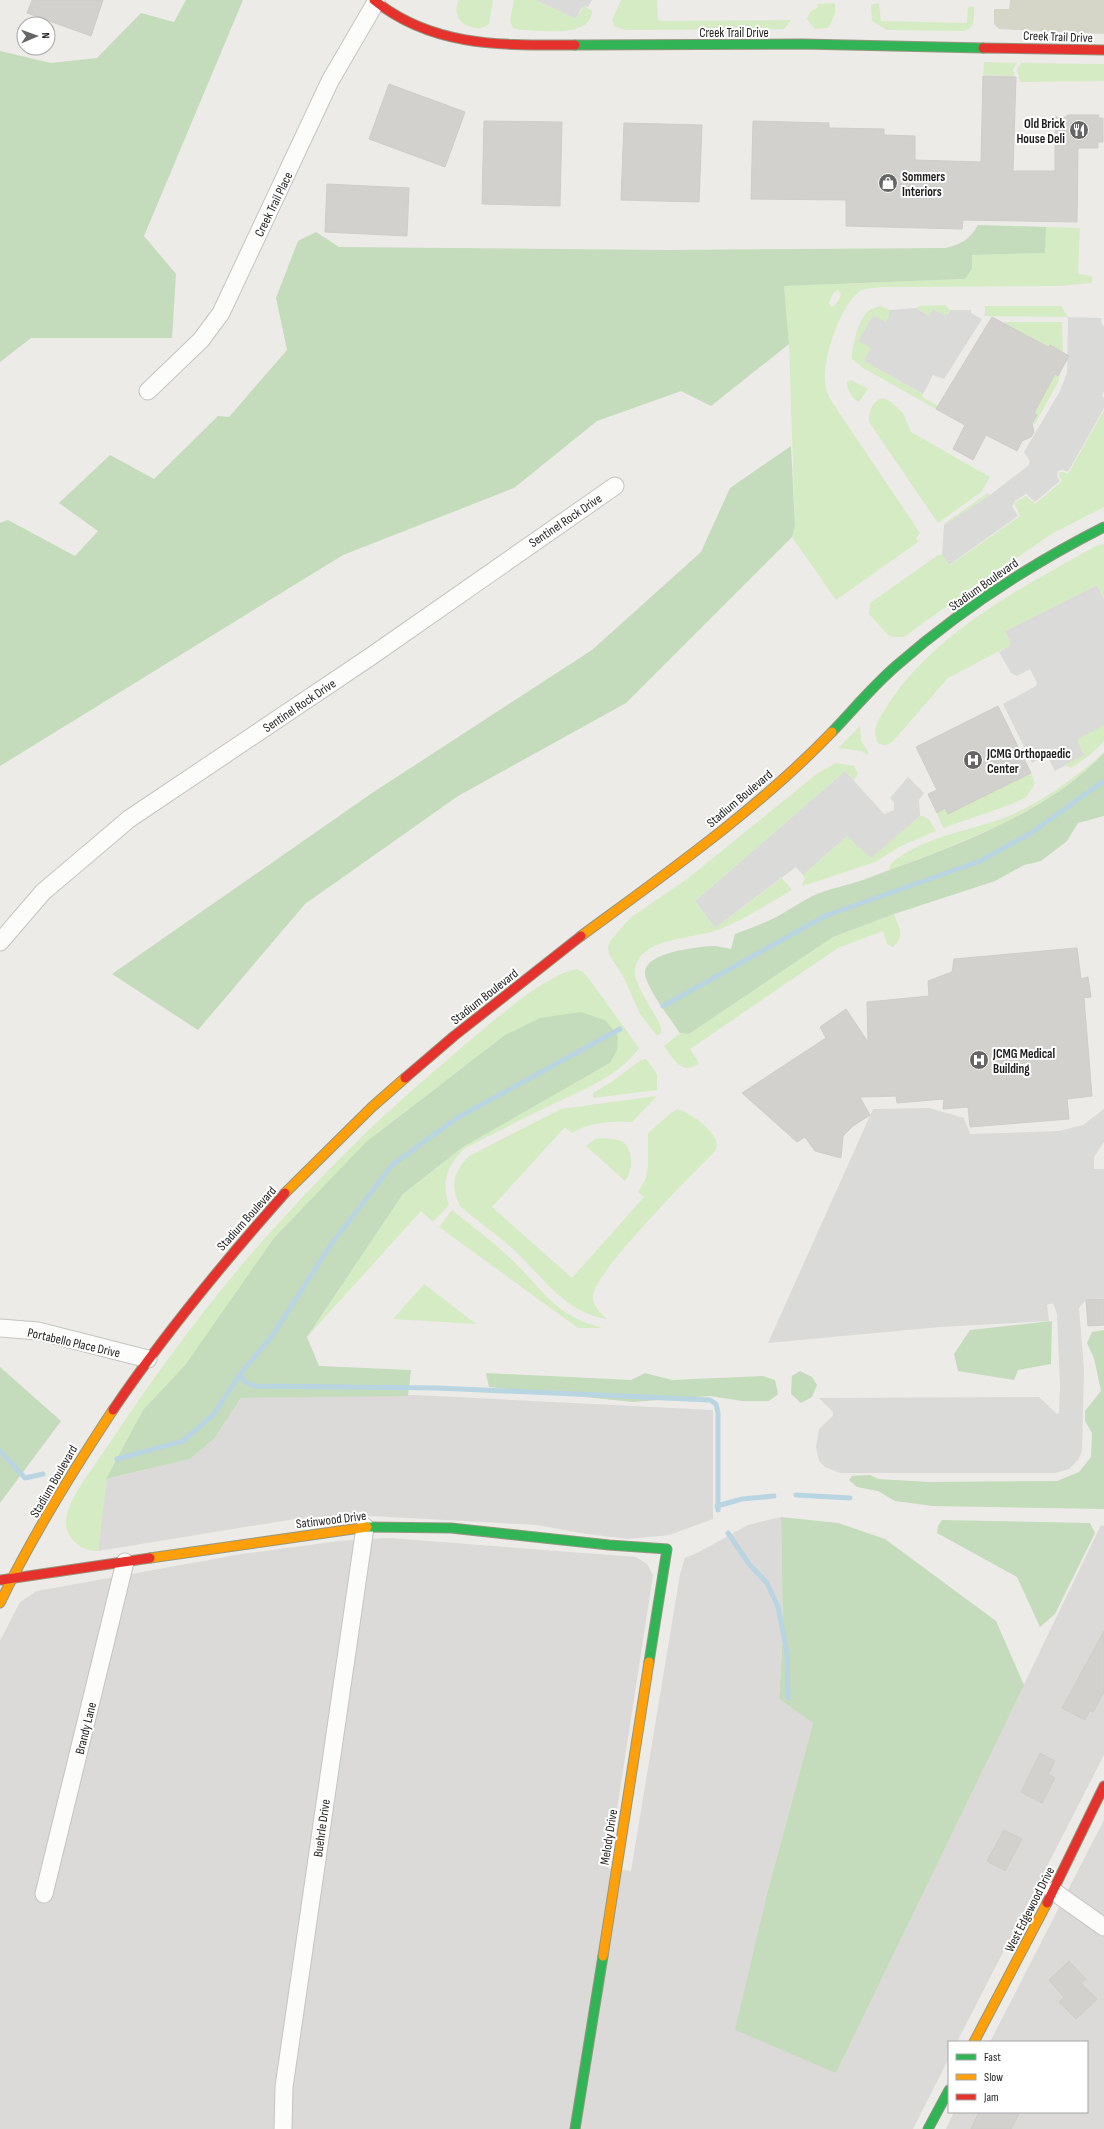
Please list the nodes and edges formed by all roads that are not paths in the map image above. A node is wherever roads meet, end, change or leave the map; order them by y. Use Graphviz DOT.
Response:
graph roads {
  1 [pos="375,1"];
  2 [pos="1104,50"];
  3 [pos="148,391"];
  4 [pos="615,486"];
  5 [pos="1104,527"];
  6 [pos="0,942"];
  7 [pos="0,1328"];
  8 [pos="148,1359"];
  9 [pos="365,1527"];
  10 [pos="667,1549"];
  11 [pos="125,1562"];
  12 [pos="12,1578"];
  13 [pos="0,1580"];
  14 [pos="0,1603"];
  15 [pos="1104,1786"];
  16 [pos="1053,1891"];
  17 [pos="44,1894"];
  18 [pos="1104,1927"];
  19 [pos="975,2041"];
  20 [pos="948,2092"];
  21 [pos="283,2129"];
  22 [pos="575,2129"];
  23 [pos="928,2129"];
  1 -- 2 [label="street, Creek Trail Drive"];
  1 -- 3 [label="street, Creek Trail Place"];
  4 -- 6 [label="street, Sentinel Rock Drive"];
  5 -- 8 [label="street, Stadium Boulevard"];
  7 -- 8 [label="street, Portabello Place Drive"];
  8 -- 12 [label="street, Stadium Boulevard"];
  9 -- 10 [label="street, Satinwood Drive"];
  9 -- 11 [label="street, Satinwood Drive"];
  9 -- 21 [label="street, Buehrle Drive"];
  10 -- 22 [label="street, Melody Drive"];
  11 -- 12 [label="street, Satinwood Drive"];
  11 -- 17 [label="street, Brandy Lane"];
  12 -- 13 [label="street, Satinwood Drive"];
  12 -- 14 [label="street, Stadium Boulevard"];
  15 -- 16 [label="street, West Edgewood Drive"];
  16 -- 18 [label="street"];
  16 -- 19 [label="street, West Edgewood Drive"];
  20 -- 23 [label="street"];
}
